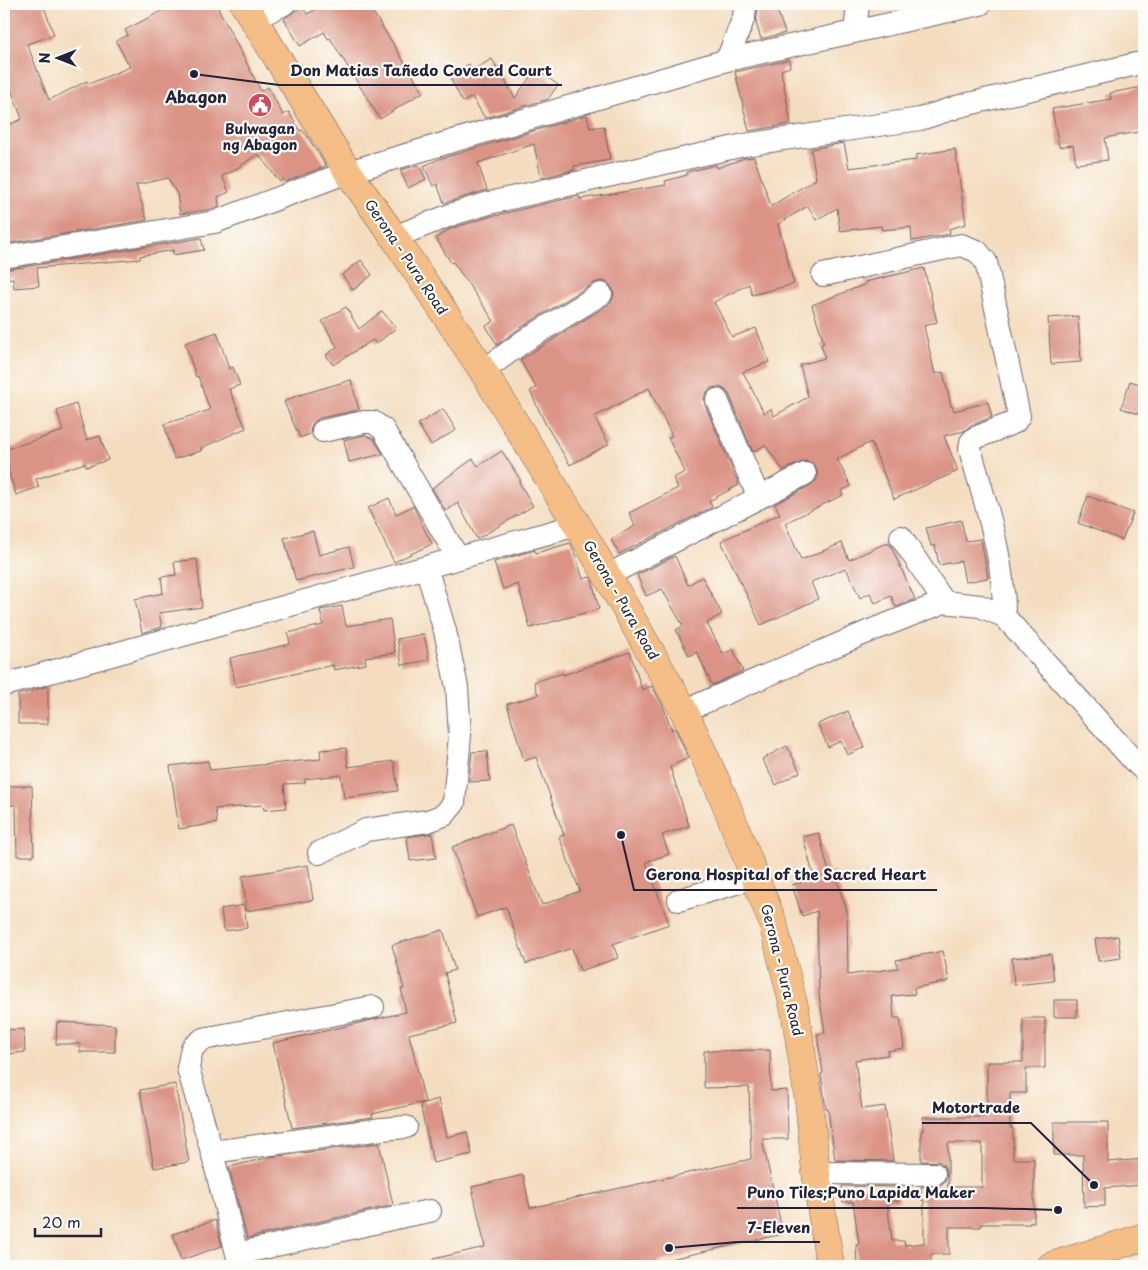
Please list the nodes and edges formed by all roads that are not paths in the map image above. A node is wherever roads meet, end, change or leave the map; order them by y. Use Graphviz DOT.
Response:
graph roads {
  1 [pos="284,4"];
  2 [pos="745,4"];
  3 [pos="858,4"];
  4 [pos="980,4"];
  5 [pos="249,11"];
  6 [pos="855,32"];
  7 [pos="727,60"];
  8 [pos="1136,64"];
  9 [pos="348,172"];
  10 [pos="394,237"];
  11 [pos="4,257"];
  12 [pos="823,275"];
  13 [pos="601,294"];
  14 [pos="483,371"];
  15 [pos="717,400"];
  16 [pos="323,431"];
  17 [pos="805,474"];
  18 [pos="759,498"];
  19 [pos="576,524"];
  20 [pos="901,537"];
  21 [pos="458,558"];
  22 [pos="426,567"];
  23 [pos="608,575"];
  24 [pos="944,602"];
  25 [pos="1004,616"];
  26 [pos="4,685"];
  27 [pos="684,711"];
  28 [pos="1141,759"];
  29 [pos="319,853"];
  30 [pos="756,877"];
  31 [pos="679,900"];
  32 [pos="373,1007"];
  33 [pos="406,1127"];
  34 [pos="212,1152"];
  35 [pos="816,1173"];
  36 [pos="934,1174"];
  37 [pos="430,1211"];
  38 [pos="1144,1237"];
  39 [pos="239,1260"];
  40 [pos="830,1266"];
  41 [pos="1051,1266"];
  1 -- 5 [label="street"];
  2 -- 7 [label="street"];
  3 -- 6 [label="street"];
  4 -- 6 [label="street"];
  5 -- 9 [label="main road, Gerona - Pura Road"];
  6 -- 7 [label="street"];
  7 -- 9 [label="street"];
  8 -- 10 [label="street"];
  9 -- 10 [label="main road, Gerona - Pura Road"];
  9 -- 11 [label="street"];
  10 -- 14 [label="main road, Gerona - Pura Road"];
  12 -- 25 [label="street"];
  13 -- 14 [label="street"];
  14 -- 19 [label="main road, Gerona - Pura Road"];
  15 -- 18 [label="street"];
  16 -- 21 [label="street"];
  17 -- 18 [label="street"];
  18 -- 23 [label="street"];
  19 -- 21 [label="street"];
  19 -- 23 [label="main road, Gerona - Pura Road"];
  20 -- 24 [label="street"];
  21 -- 22 [label="street"];
  22 -- 26 [label="street"];
  22 -- 29 [label="street"];
  23 -- 27 [label="main road, Gerona - Pura Road"];
  24 -- 25 [label="street"];
  24 -- 27 [label="street"];
  25 -- 28 [label="street"];
  27 -- 30 [label="main road, Gerona - Pura Road"];
  30 -- 31 [label="street"];
  30 -- 35 [label="main road, Gerona - Pura Road"];
  32 -- 34 [label="street"];
  33 -- 34 [label="street"];
  34 -- 39 [label="street"];
  35 -- 36 [label="street"];
  35 -- 40 [label="main road, Gerona - Pura Road"];
  37 -- 39 [label="street"];
  38 -- 41 [label="main road"];
}
